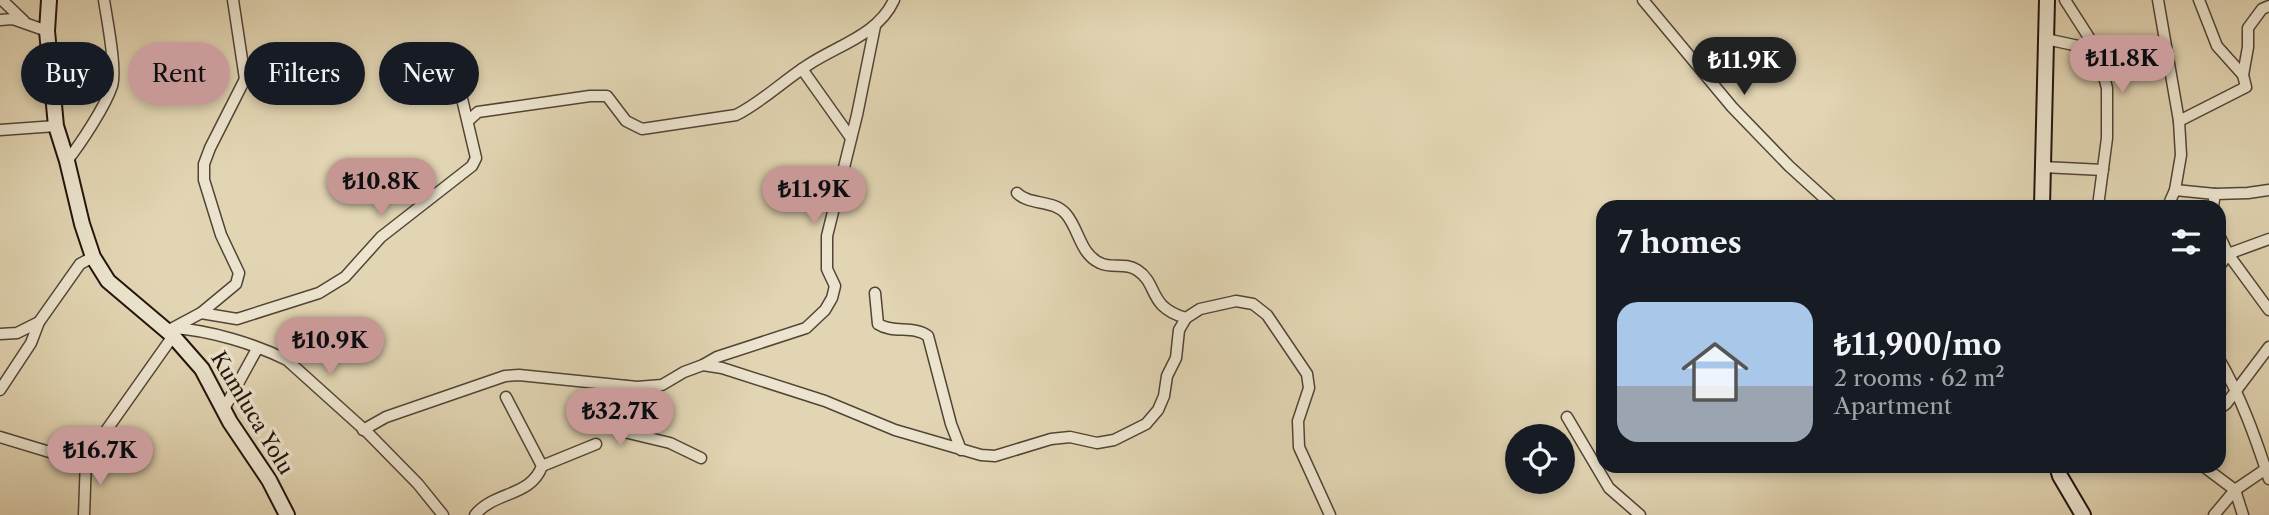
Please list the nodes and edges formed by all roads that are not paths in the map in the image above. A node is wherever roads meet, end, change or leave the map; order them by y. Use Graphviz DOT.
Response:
graph roads {
  1 [pos="2,0"];
  2 [pos="49,0"];
  3 [pos="104,0"];
  4 [pos="233,0"];
  5 [pos="894,0"];
  6 [pos="1643,0"];
  7 [pos="2047,0"];
  8 [pos="2065,0"];
  9 [pos="2158,0"];
  10 [pos="2199,0"];
  11 [pos="2269,6"];
  12 [pos="0,20"];
  13 [pos="28,24"];
  14 [pos="875,26"];
  15 [pos="47,31"];
  16 [pos="2046,39"];
  17 [pos="2097,50"];
  18 [pos="802,69"];
  19 [pos="2243,75"];
  20 [pos="464,105"];
  21 [pos="468,121"];
  22 [pos="2179,121"];
  23 [pos="56,126"];
  24 [pos="0,130"];
  25 [pos="851,138"];
  26 [pos="68,161"];
  27 [pos="2043,167"];
  28 [pos="2103,170"];
  29 [pos="2175,190"];
  30 [pos="2269,190"];
  31 [pos="1017,193"];
  32 [pos="2215,194"];
  33 [pos="1826,200"];
  34 [pos="2042,200"];
  35 [pos="2099,200"];
  36 [pos="2171,200"];
  37 [pos="2214,200"];
  38 [pos="2269,239"];
  39 [pos="2226,250"];
  40 [pos="2228,254"];
  41 [pos="93,257"];
  42 [pos="2226,257"];
  43 [pos="874,293"];
  44 [pos="2269,310"];
  45 [pos="201,313"];
  46 [pos="1186,318"];
  47 [pos="39,322"];
  48 [pos="170,331"];
  49 [pos="0,334"];
  50 [pos="2269,347"];
  51 [pos="257,349"];
  52 [pos="703,365"];
  53 [pos="2226,371"];
  54 [pos="626,386"];
  55 [pos="0,390"];
  56 [pos="2237,390"];
  57 [pos="506,397"];
  58 [pos="2226,404"];
  59 [pos="224,409"];
  60 [pos="1567,416"];
  61 [pos="363,430"];
  62 [pos="0,437"];
  63 [pos="596,444"];
  64 [pos="961,450"];
  65 [pos="701,458"];
  66 [pos="86,459"];
  67 [pos="542,466"];
  68 [pos="1596,466"];
  69 [pos="2268,471"];
  70 [pos="1600,473"];
  71 [pos="2060,473"];
  72 [pos="2212,473"];
  73 [pos="2235,490"];
  74 [pos="84,515"];
  75 [pos="287,515"];
  76 [pos="443,515"];
  77 [pos="475,515"];
  78 [pos="1330,515"];
  79 [pos="1640,515"];
  80 [pos="2083,515"];
  81 [pos="2214,515"];
  82 [pos="2243,515"];
  1 -- 13 [label="street"];
  2 -- 15 [label="street, Kumluca Yolu"];
  3 -- 26 [label="street"];
  4 -- 45 [label="street"];
  5 -- 14 [label="street"];
  6 -- 33 [label="street"];
  7 -- 16 [label="street"];
  8 -- 17 [label="street"];
  9 -- 22 [label="street"];
  10 -- 19 [label="street"];
  11 -- 19 [label="street"];
  12 -- 13 [label="street"];
  13 -- 15 [label="street"];
  14 -- 18 [label="street"];
  14 -- 25 [label="street"];
  15 -- 23 [label="street, Kumluca Yolu"];
  16 -- 17 [label="street"];
  16 -- 27 [label="street"];
  17 -- 28 [label="street"];
  18 -- 21 [label="street"];
  18 -- 25 [label="street"];
  19 -- 22 [label="street"];
  20 -- 21 [label="street"];
  21 -- 45 [label="street"];
  22 -- 29 [label="street"];
  23 -- 24 [label="street"];
  23 -- 26 [label="street, Kumluca Yolu"];
  25 -- 52 [label="street"];
  26 -- 41 [label="street, Kumluca Yolu"];
  27 -- 28 [label="street"];
  27 -- 34 [label="street"];
  28 -- 35 [label="street"];
  29 -- 32 [label="street"];
  29 -- 36 [label="street"];
  30 -- 32 [label="street"];
  31 -- 46 [label="street"];
  32 -- 37 [label="street"];
  38 -- 40 [label="street"];
  39 -- 40 [label="street"];
  40 -- 42 [label="street"];
  40 -- 44 [label="street"];
  41 -- 47 [label="street"];
  41 -- 48 [label="street, Kumluca Yolu"];
  43 -- 64 [label="street"];
  45 -- 48 [label="street"];
  46 -- 64 [label="street"];
  46 -- 78 [label="street"];
  47 -- 49 [label="street"];
  47 -- 55 [label="street"];
  48 -- 51 [label="street"];
  48 -- 59 [label="street, Kumluca Yolu"];
  48 -- 66 [label="street"];
  50 -- 56 [label="street"];
  51 -- 59 [label="street"];
  51 -- 61 [label="street"];
  52 -- 54 [label="street"];
  52 -- 64 [label="street"];
  53 -- 56 [label="street"];
  54 -- 61 [label="street"];
  54 -- 65 [label="street"];
  56 -- 58 [label="street"];
  56 -- 69 [label="street"];
  57 -- 67 [label="street"];
  59 -- 75 [label="street, Kumluca Yolu"];
  60 -- 68 [label="street"];
  61 -- 76 [label="street"];
  62 -- 66 [label="street"];
  63 -- 67 [label="street"];
  66 -- 74 [label="street"];
  67 -- 77 [label="street"];
  69 -- 73 [label="street"];
  70 -- 79 [label="street"];
  71 -- 80 [label="street"];
  72 -- 73 [label="street"];
  73 -- 81 [label="street"];
  73 -- 82 [label="street"];
}
